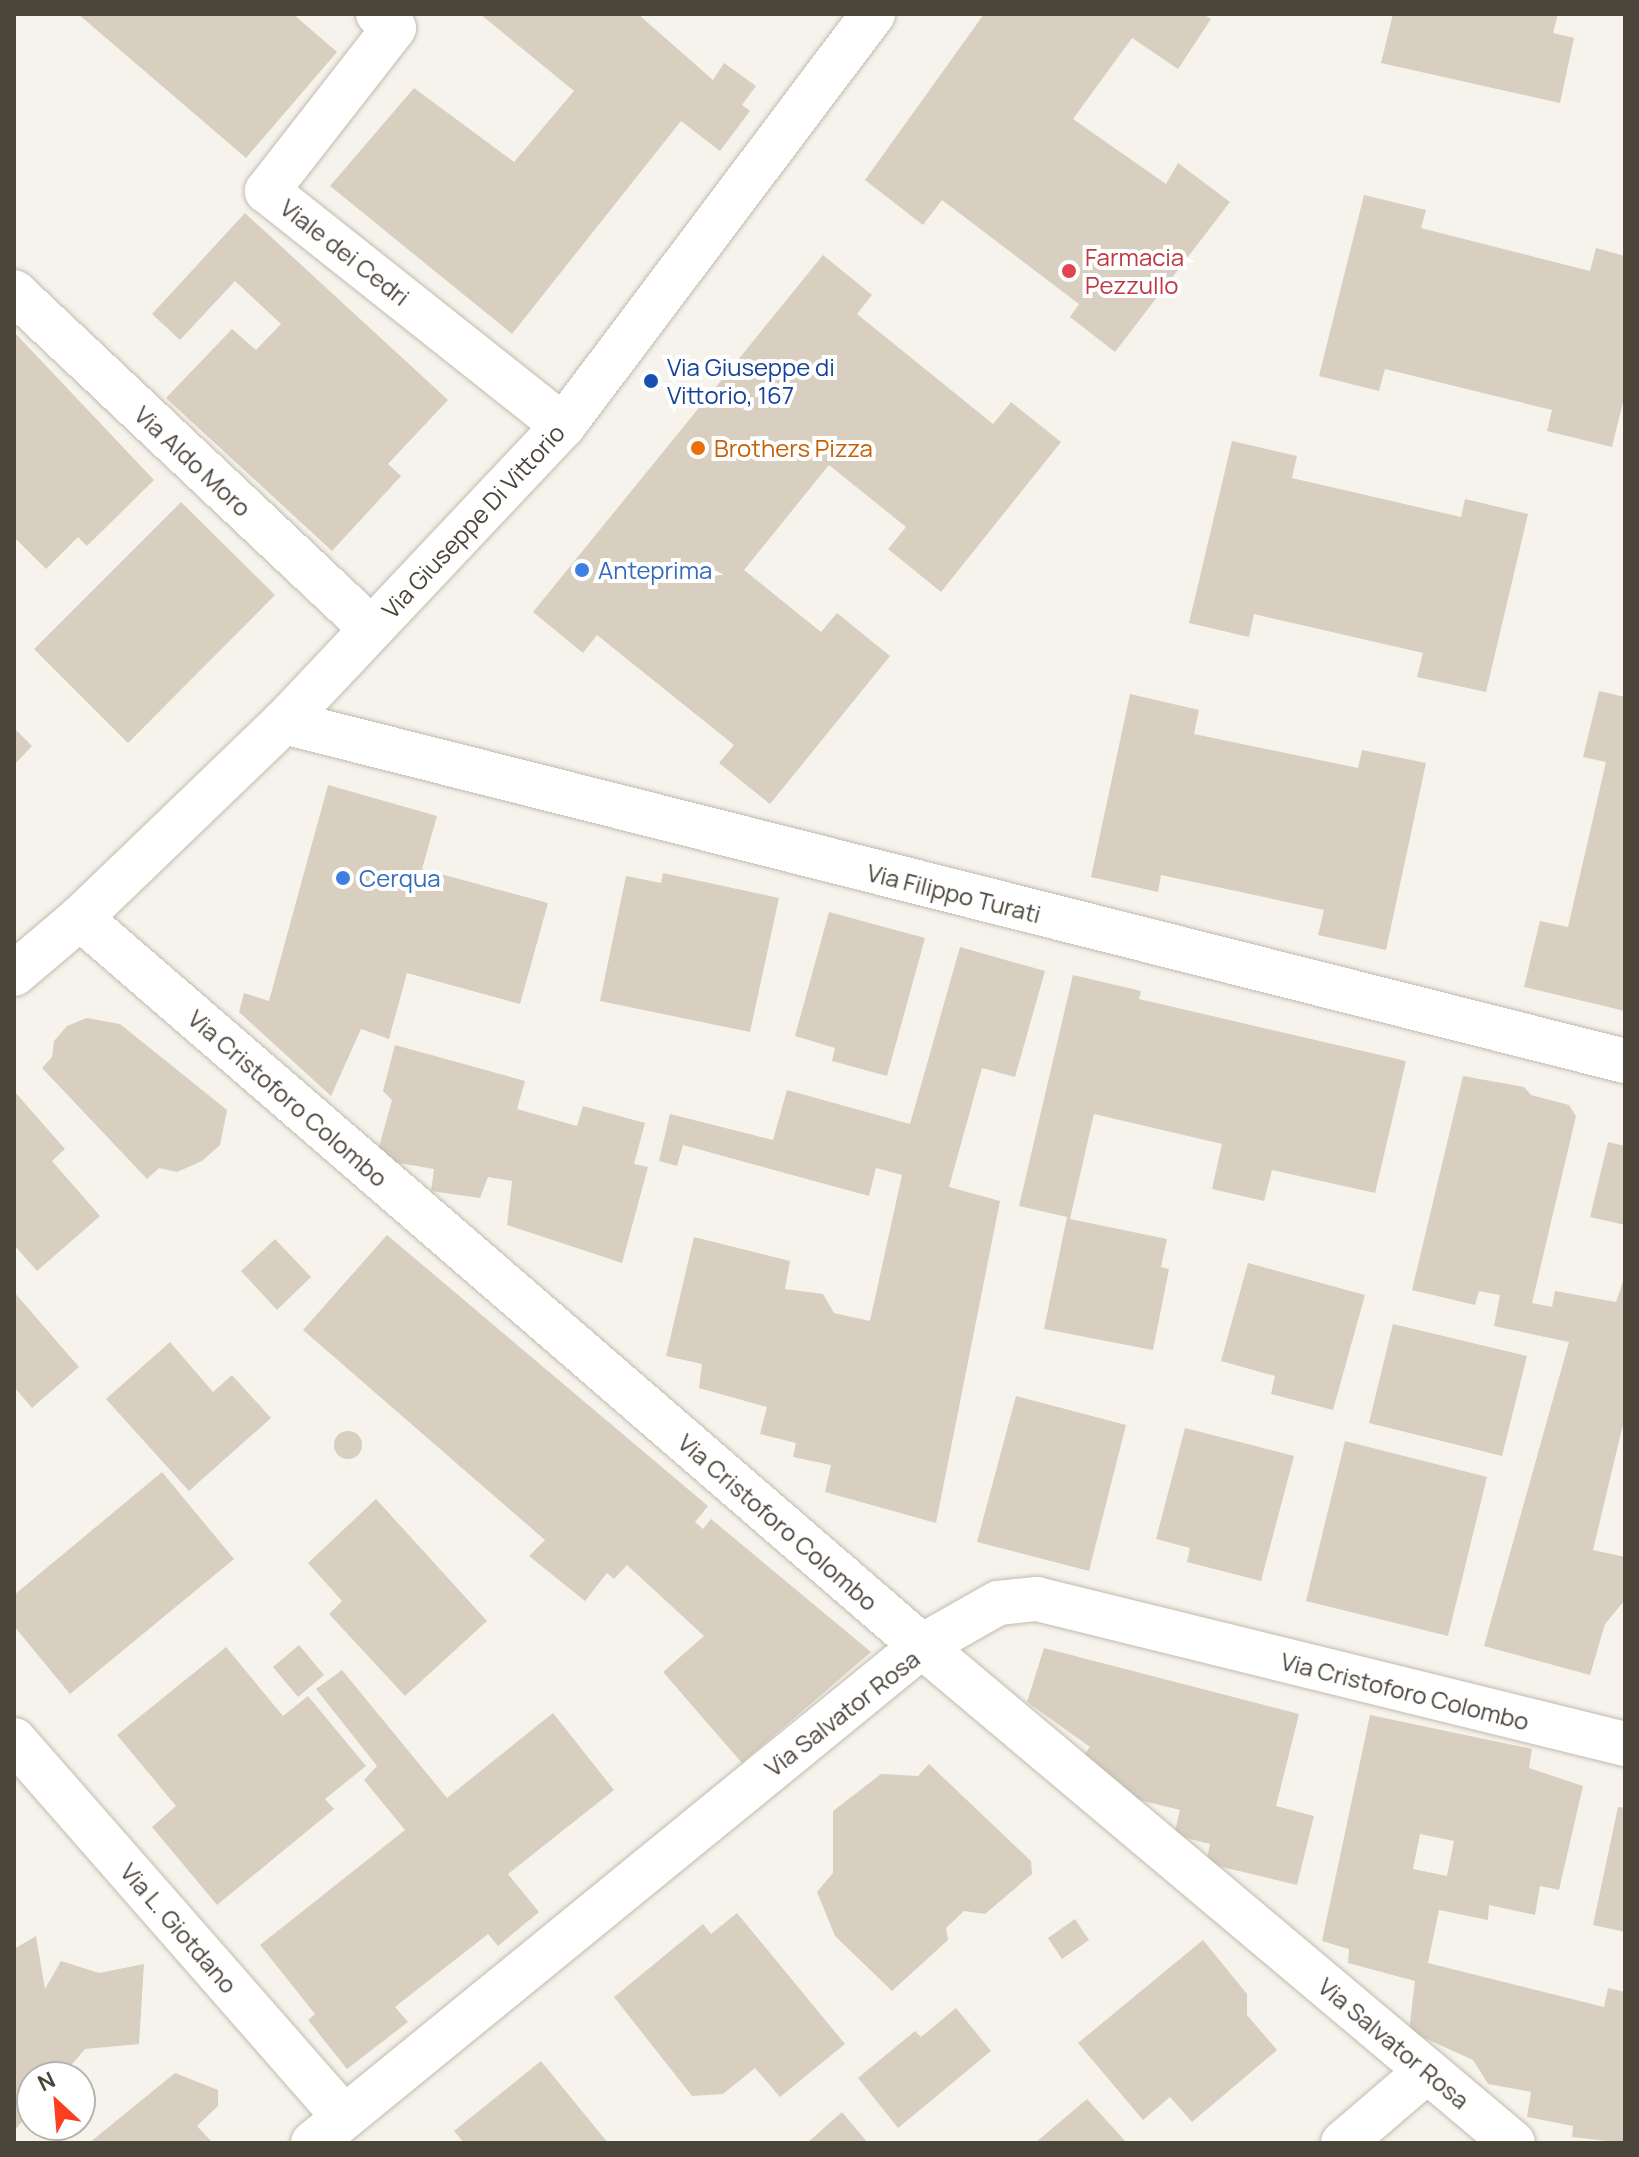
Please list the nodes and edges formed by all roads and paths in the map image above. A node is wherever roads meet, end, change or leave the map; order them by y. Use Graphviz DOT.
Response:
graph roads {
  1 [pos="378,14"];
  2 [pos="873,14"];
  3 [pos="14,292"];
  4 [pos="563,426"];
  5 [pos="371,629"];
  6 [pos="284,722"];
  7 [pos="80,918"];
  8 [pos="14,974"];
  9 [pos="1625,1061"];
  10 [pos="922,1646"];
  11 [pos="14,1740"];
  12 [pos="1625,1744"];
  13 [pos="1427,2071"];
  14 [pos="328,2130"];
  15 [pos="1343,2143"];
  16 [pos="1513,2143"];
  1 -- 4 [label="street, Viale dei Cedri"];
  2 -- 4 [label="street, Via Giuseppe Di Vittorio"];
  3 -- 5 [label="street, Via Aldo Moro"];
  4 -- 5 [label="street, Via Giuseppe Di Vittorio"];
  5 -- 6 [label="street, Via Giuseppe Di Vittorio"];
  6 -- 7 [label="street, Via Giuseppe Di Vittorio"];
  6 -- 9 [label="street, Via Filippo Turati"];
  7 -- 8 [label="street, Via Giuseppe Di Vittorio"];
  7 -- 10 [label="street, Via Cristoforo Colombo"];
  10 -- 12 [label="street, Via Cristoforo Colombo"];
  10 -- 13 [label="street, Via Salvator Rosa"];
  10 -- 14 [label="street, Via Salvator Rosa"];
  11 -- 14 [label="street, Via L. Giotdano"];
  13 -- 15 [label="street"];
  13 -- 16 [label="street, Via Salvator Rosa"];
}
